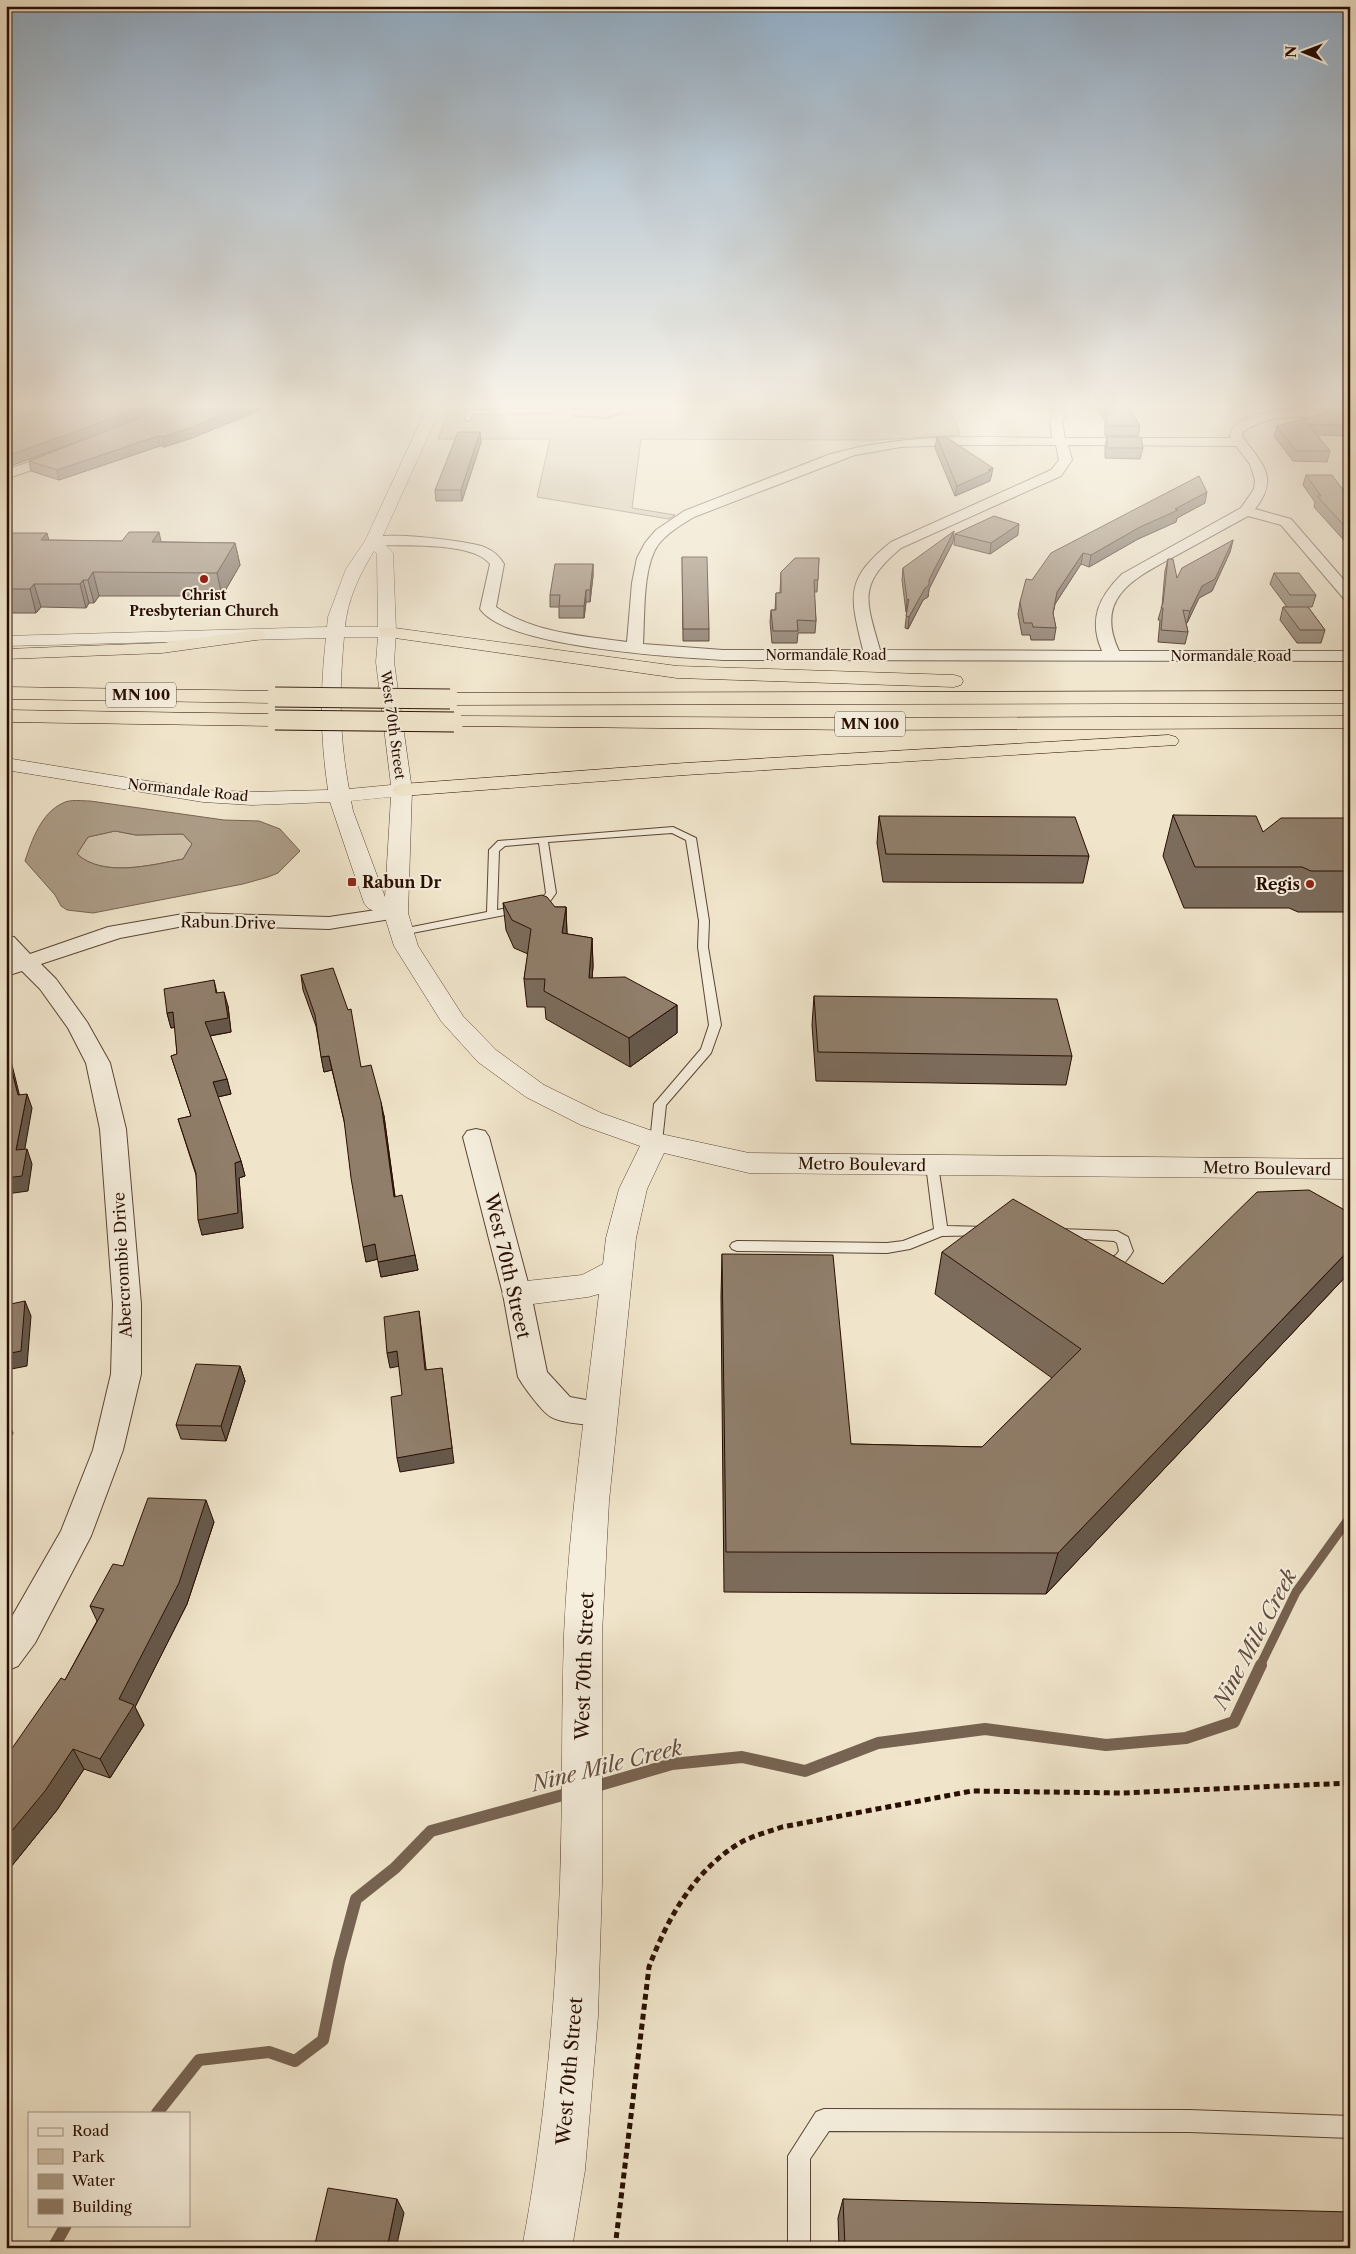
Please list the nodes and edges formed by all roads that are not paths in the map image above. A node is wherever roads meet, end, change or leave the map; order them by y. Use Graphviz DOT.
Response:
graph roads {
  1 [pos="386,513"];
  2 [pos="691,513"];
  3 [pos="965,513"];
  4 [pos="1242,513"];
  5 [pos="1254,513"];
  6 [pos="373,541"];
  7 [pos="1350,597"];
  8 [pos="337,632"];
  9 [pos="387,632"];
  10 [pos="257,635"];
  11 [pos="6,641"];
  12 [pos="635,649"];
  13 [pos="6,654"];
  14 [pos="873,656"];
  15 [pos="1113,656"];
  16 [pos="1350,656"];
  17 [pos="6,693"];
  18 [pos="1350,697"];
  19 [pos="1265,698"];
  20 [pos="6,716"];
  21 [pos="1350,722"];
  22 [pos="1286,723"];
  23 [pos="6,764"];
  24 [pos="402,790"];
  25 [pos="339,797"];
  26 [pos="543,840"];
  27 [pos="492,916"];
  28 [pos="399,922"];
  29 [pos="6,942"];
  30 [pos="17,965"];
  31 [pos="476,1137"];
  32 [pos="656,1142"];
  33 [pos="932,1165"];
  34 [pos="1350,1169"];
  35 [pos="941,1231"];
  36 [pos="999,1233"];
  37 [pos="1048,1234"];
  38 [pos="737,1246"];
  39 [pos="1087,1262"];
  40 [pos="618,1270"];
  41 [pos="517,1294"];
  42 [pos="602,1414"];
  43 [pos="6,1655"];
  44 [pos="1350,2128"];
  45 [pos="547,2248"];
  46 [pos="799,2248"];
  1 -- 6 [label="street"];
  2 -- 12 [label="street"];
  3 -- 14 [label="street"];
  4 -- 15 [label="street"];
  5 -- 7 [label="street"];
  6 -- 8 [label="street"];
  6 -- 9 [label="street, West 70th Street"];
  6 -- 12 [label="street, Normandale Road"];
  8 -- 9 [label="street"];
  8 -- 10 [label="street"];
  8 -- 25 [label="street"];
  9 -- 19 [label="highway"];
  9 -- 24 [label="street, West 70th Street"];
  10 -- 11 [label="street"];
  10 -- 13 [label="highway"];
  12 -- 14 [label="street, Normandale Road"];
  14 -- 15 [label="street, Normandale Road"];
  15 -- 16 [label="street, Normandale Road"];
  17 -- 19 [label="highway, MN 100, bridge"];
  18 -- 19 [label="highway, MN 100"];
  20 -- 22 [label="highway, MN 100, bridge"];
  21 -- 22 [label="highway, MN 100"];
  22 -- 24 [label="highway"];
  23 -- 25 [label="street, Normandale Road"];
  24 -- 25 [label="street, Normandale Road"];
  24 -- 28 [label="street, West 70th Street"];
  25 -- 28 [label="street"];
  26 -- 27 [label="lane"];
  26 -- 27 [label="lane"];
  26 -- 32 [label="lane"];
  27 -- 28 [label="lane"];
  28 -- 30 [label="street, Rabun Drive"];
  28 -- 32 [label="street, West 70th Street"];
  29 -- 30 [label="street, Abercrombie Drive"];
  30 -- 43 [label="street, Abercrombie Drive"];
  31 -- 41 [label="street, West 70th Street"];
  32 -- 33 [label="street, Metro Boulevard"];
  32 -- 40 [label="street"];
  33 -- 34 [label="street, Metro Boulevard"];
  33 -- 35 [label="lane"];
  35 -- 36 [label="lane"];
  35 -- 38 [label="lane"];
  37 -- 39 [label="lane"];
  40 -- 41 [label="street"];
  40 -- 42 [label="street"];
  41 -- 42 [label="street, West 70th Street"];
  42 -- 45 [label="street, West 70th Street"];
  44 -- 46 [label="lane"];
}
